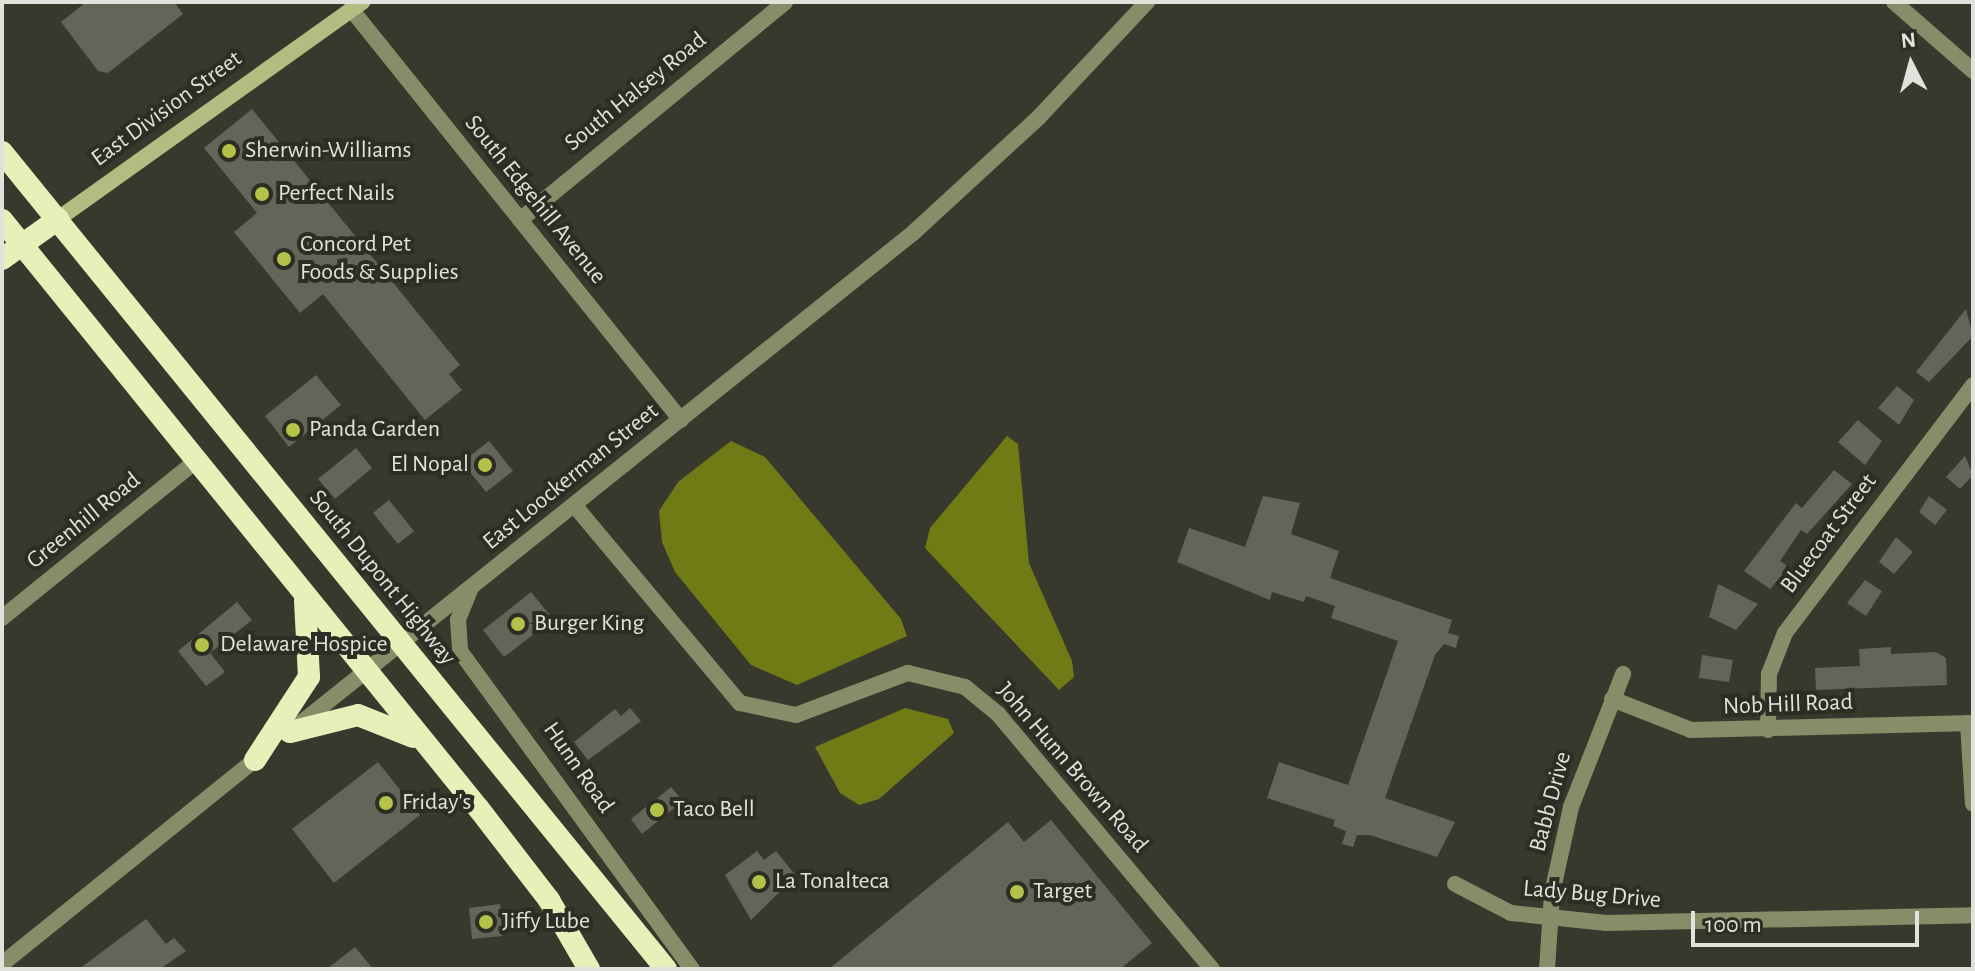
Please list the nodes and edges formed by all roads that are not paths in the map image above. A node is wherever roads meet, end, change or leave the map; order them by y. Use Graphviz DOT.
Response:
graph roads {
  1 [pos="785,2"];
  2 [pos="1147,2"];
  3 [pos="1894,2"];
  4 [pos="357,6"];
  5 [pos="1973,71"];
  6 [pos="2,152"];
  7 [pos="58,219"];
  8 [pos="2,220"];
  9 [pos="520,220"];
  10 [pos="22,245"];
  11 [pos="2,259"];
  12 [pos="1973,385"];
  13 [pos="681,420"];
  14 [pos="196,461"];
  15 [pos="580,502"];
  16 [pos="471,588"];
  17 [pos="304,595"];
  18 [pos="2,618"];
  19 [pos="401,643"];
  20 [pos="366,671"];
  21 [pos="1623,674"];
  22 [pos="1612,699"];
  23 [pos="1971,723"];
  24 [pos="1768,730"];
  25 [pos="290,732"];
  26 [pos="424,743"];
  27 [pos="255,760"];
  28 [pos="1973,804"];
  29 [pos="1455,884"];
  30 [pos="549,900"];
  31 [pos="1973,915"];
  32 [pos="1549,918"];
  33 [pos="2,964"];
  34 [pos="589,969"];
  35 [pos="601,969"];
  36 [pos="666,969"];
  37 [pos="692,969"];
  38 [pos="1212,969"];
  39 [pos="1547,969"];
  1 -- 9 [label="street, South Halsey Road"];
  2 -- 13 [label="street, East Loockerman Street"];
  3 -- 5 [label="street"];
  4 -- 7 [label="main road, East Division Street"];
  4 -- 9 [label="street, South Edgehill Avenue"];
  6 -- 7 [label="highway, South Dupont Highway"];
  7 -- 10 [label="highway, East Division Street"];
  7 -- 19 [label="highway, South Dupont Highway"];
  8 -- 10 [label="highway"];
  9 -- 13 [label="street, South Edgehill Avenue"];
  10 -- 11 [label="highway, East Division Street"];
  10 -- 14 [label="highway"];
  12 -- 24 [label="street, Bluecoat Street"];
  13 -- 15 [label="street, East Loockerman Street"];
  14 -- 17 [label="highway"];
  14 -- 18 [label="street, Greenhill Road"];
  15 -- 16 [label="street, East Loockerman Street"];
  15 -- 38 [label="street, John Hunn Brown Road"];
  16 -- 19 [label="street, East Loockerman Street"];
  16 -- 37 [label="street, Hunn Road"];
  17 -- 20 [label="highway"];
  17 -- 27 [label="highway"];
  19 -- 20 [label="street, East Loockerman Street"];
  19 -- 36 [label="highway, South Dupont Highway"];
  20 -- 25 [label="street, East Loockerman Street"];
  20 -- 26 [label="highway"];
  21 -- 22 [label="street, Babb Drive"];
  22 -- 24 [label="street, Nob Hill Road"];
  22 -- 32 [label="street, Babb Drive"];
  23 -- 24 [label="street, Nob Hill Road"];
  23 -- 28 [label="street"];
  25 -- 26 [label="highway"];
  25 -- 27 [label="street, East Loockerman Street"];
  26 -- 30 [label="highway"];
  27 -- 33 [label="street, East Loockerman Street"];
  29 -- 32 [label="street, Lady Bug Drive"];
  30 -- 34 [label="highway"];
  30 -- 35 [label="highway"];
  31 -- 32 [label="street, Lady Bug Drive"];
  32 -- 39 [label="street, Babb Drive"];
}
